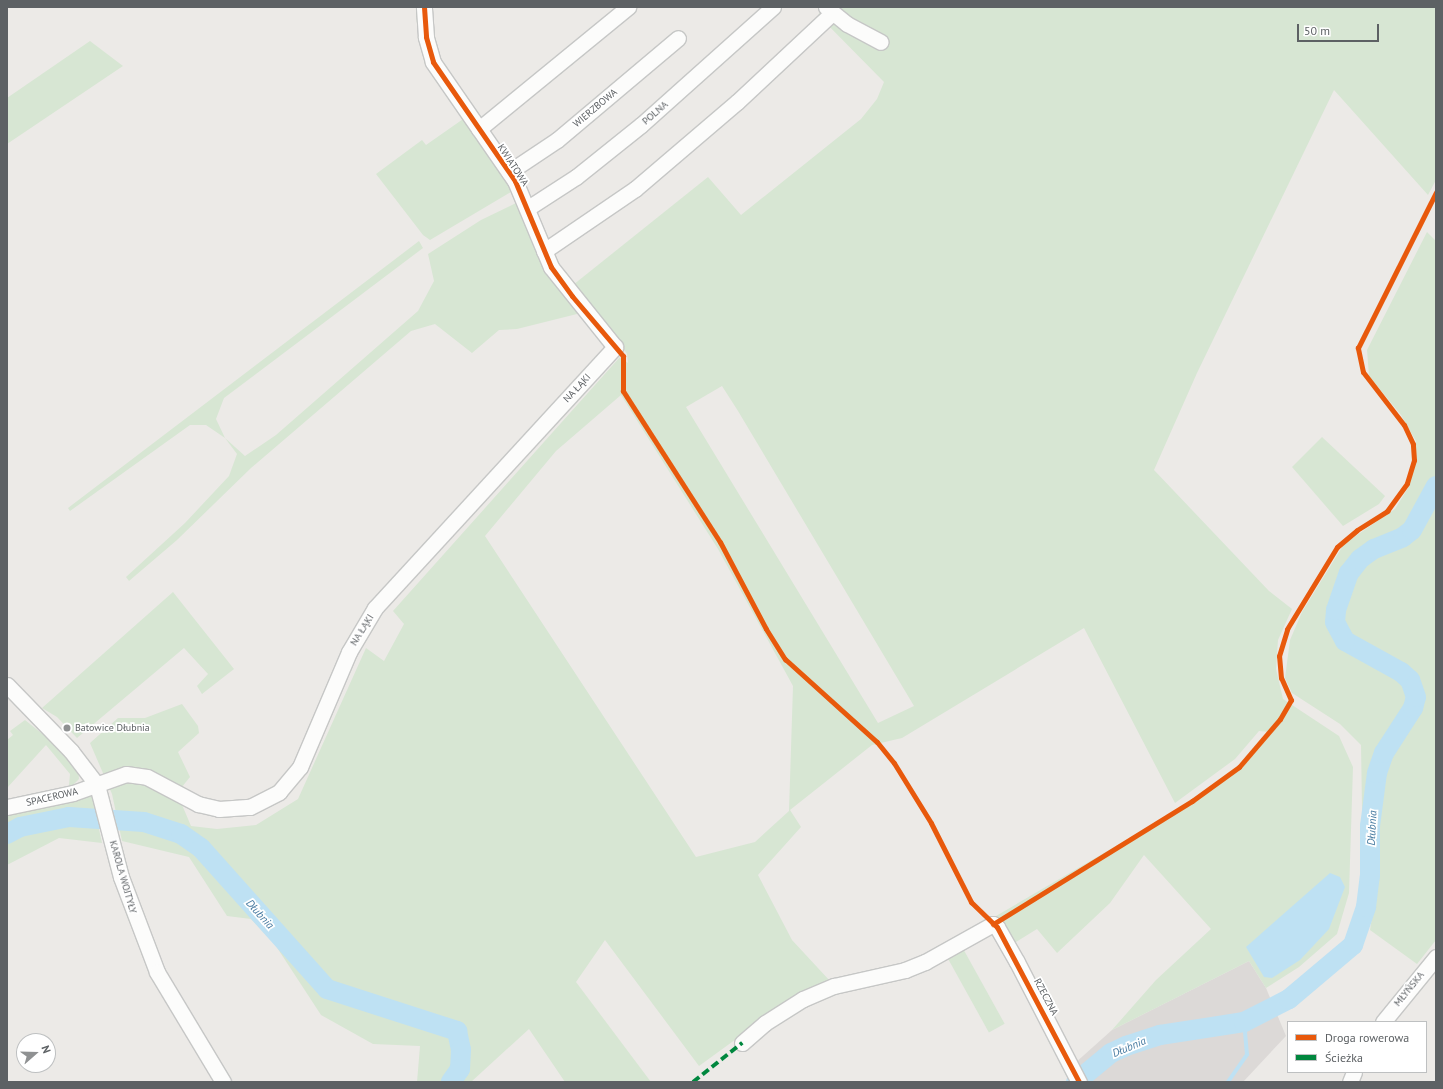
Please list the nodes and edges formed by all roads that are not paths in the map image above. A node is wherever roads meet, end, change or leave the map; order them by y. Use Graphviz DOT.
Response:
graph roads {
  1 [pos="424,7"];
  2 [pos="628,7"];
  3 [pos="773,7"];
  4 [pos="829,10"];
  5 [pos="678,38"];
  6 [pos="880,42"];
  7 [pos="479,129"];
  8 [pos="509,172"];
  9 [pos="528,208"];
  10 [pos="544,250"];
  11 [pos="615,347"];
  12 [pos="7,685"];
  13 [pos="100,792"];
  14 [pos="7,807"];
  15 [pos="1436,956"];
  16 [pos="1385,1021"];
  17 [pos="742,1043"];
  18 [pos="1076,1077"];
  19 [pos="223,1082"];
  1 -- 7 [label="street, KWIATOWA"];
  2 -- 7 [label="street"];
  3 -- 9 [label="street, POLNA"];
  4 -- 6 [label="street"];
  4 -- 10 [label="street"];
  5 -- 8 [label="street, WIERZBOWA"];
  7 -- 8 [label="street, KWIATOWA"];
  8 -- 9 [label="street, KWIATOWA"];
  9 -- 10 [label="street, KWIATOWA"];
  10 -- 11 [label="street, KWIATOWA"];
  11 -- 13 [label="street, NA ŁĄKI"];
  12 -- 13 [label="street, KAROLA WOJTYŁY"];
  13 -- 14 [label="street, SPACEROWA"];
  13 -- 19 [label="street, KAROLA WOJTYŁY"];
  15 -- 16 [label="street, MŁYŃSKA"];
  17 -- 18 [label="street, RZECZNA"];
}
